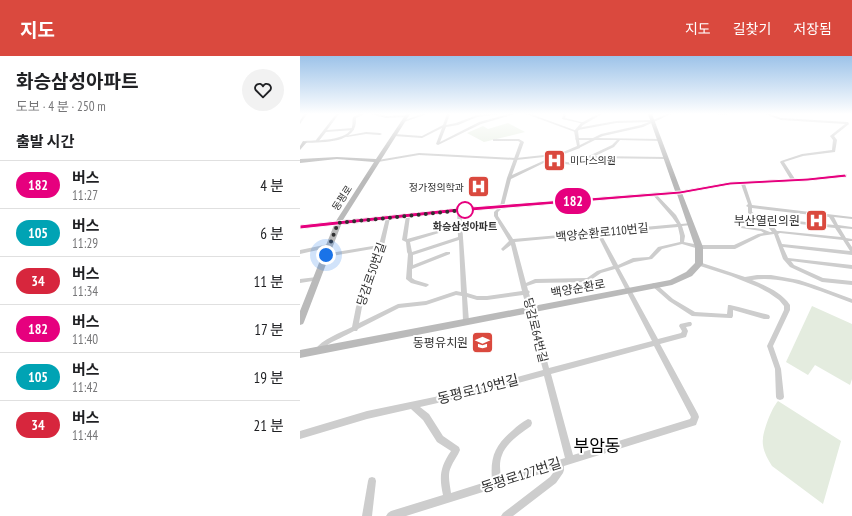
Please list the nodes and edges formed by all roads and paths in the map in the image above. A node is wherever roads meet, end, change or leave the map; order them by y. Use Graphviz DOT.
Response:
graph roads {
  1 [pos="321,135"];
  2 [pos="350,135"];
  3 [pos="394,135"];
  4 [pos="401,135"];
  5 [pos="425,135"];
  6 [pos="441,135"];
  7 [pos="455,135"];
  8 [pos="578,135"];
  9 [pos="602,135"];
  10 [pos="658,135"];
  11 [pos="833,135"];
  12 [pos="347,136"];
  13 [pos="578,139"];
  14 [pos="592,139"];
  15 [pos="620,139"];
  16 [pos="494,140"];
  17 [pos="660,140"];
  18 [pos="317,141"];
  19 [pos="302,142"];
  20 [pos="579,147"];
  21 [pos="300,149"];
  22 [pos="554,157"];
  23 [pos="590,157"];
  24 [pos="666,158"];
  25 [pos="516,160"];
  26 [pos="300,161"];
  27 [pos="378,161"];
  28 [pos="845,176"];
  29 [pos="509,178"];
  30 [pos="793,180"];
  31 [pos="743,183"];
  32 [pos="680,192"];
  33 [pos="654,194"];
  34 [pos="502,206"];
  35 [pos="748,206"];
  36 [pos="458,210"];
  37 [pos="408,216"];
  38 [pos="830,216"];
  39 [pos="388,218"];
  40 [pos="758,218"];
  41 [pos="852,218"];
  42 [pos="338,223"];
  43 [pos="679,224"];
  44 [pos="691,224"];
  45 [pos="836,226"];
  46 [pos="300,227"];
  47 [pos="743,227"];
  48 [pos="852,228"];
  49 [pos="440,231"];
  50 [pos="598,232"];
  51 [pos="775,232"];
  52 [pos="768,233"];
  53 [pos="461,238"];
  54 [pos="843,239"];
  55 [pos="852,240"];
  56 [pos="408,241"];
  57 [pos="512,241"];
  58 [pos="682,243"];
  59 [pos="781,245"];
  60 [pos="330,246"];
  61 [pos="382,246"];
  62 [pos="699,247"];
  63 [pos="503,249"];
  64 [pos="300,252"];
  65 [pos="852,252"];
  66 [pos="448,253"];
  67 [pos="411,254"];
  68 [pos="326,255"];
  69 [pos="786,259"];
  70 [pos="699,264"];
  71 [pos="617,267"];
  72 [pos="852,267"];
  73 [pos="410,268"];
  74 [pos="317,279"];
  75 [pos="743,279"];
  76 [pos="822,280"];
  77 [pos="300,281"];
  78 [pos="852,283"];
  79 [pos="426,285"];
  80 [pos="525,285"];
  81 [pos="654,285"];
  82 [pos="819,289"];
  83 [pos="628,290"];
  84 [pos="527,292"];
  85 [pos="464,294"];
  86 [pos="852,301"];
  87 [pos="531,308"];
  88 [pos="767,317"];
  89 [pos="466,321"];
  90 [pos="300,322"];
  91 [pos="689,324"];
  92 [pos="355,329"];
  93 [pos="656,342"];
  94 [pos="318,350"];
  95 [pos="300,354"];
  96 [pos="546,371"];
  97 [pos="780,397"];
  98 [pos="412,406"];
  99 [pos="528,423"];
  100 [pos="300,435"];
  101 [pos="570,460"];
  102 [pos="560,463"];
  103 [pos="372,481"];
  104 [pos="497,482"];
  105 [pos="448,498"];
  106 [pos="367,516"];
  107 [pos="391,516"];
  108 [pos="506,516"];
  1 -- 18 [label="street"];
  2 -- 12 [label="street"];
  3 -- 27 [label="main road, 동평로"];
  4 -- 5 [label="street"];
  6 -- 7 [label="street"];
  8 -- 13 [label="street"];
  9 -- 14 [label="street"];
  10 -- 17 [label="main road"];
  11 -- 30 [label="street"];
  12 -- 18 [label="street"];
  13 -- 14 [label="street"];
  13 -- 20 [label="street"];
  14 -- 15 [label="street"];
  14 -- 20 [label="street"];
  15 -- 17 [label="street"];
  15 -- 23 [label="street"];
  16 -- 25 [label="street"];
  17 -- 24 [label="main road"];
  18 -- 19 [label="street"];
  19 -- 21 [label="main road"];
  20 -- 22 [label="street"];
  22 -- 23 [label="street"];
  22 -- 25 [label="street"];
  22 -- 29 [label="street"];
  23 -- 24 [label="street"];
  24 -- 32 [label="main road"];
  25 -- 27 [label="street"];
  25 -- 29 [label="street"];
  26 -- 27 [label="main road"];
  27 -- 42 [label="main road, 동평로"];
  28 -- 30 [label="street"];
  29 -- 34 [label="street"];
  30 -- 31 [label="street"];
  31 -- 32 [label="street"];
  31 -- 35 [label="street"];
  32 -- 33 [label="main road"];
  32 -- 44 [label="main road"];
  33 -- 34 [label="main road"];
  33 -- 43 [label="street"];
  34 -- 36 [label="main road"];
  34 -- 57 [label="street, 당감로64번길"];
  35 -- 38 [label="street"];
  35 -- 40 [label="street"];
  36 -- 37 [label="main road"];
  36 -- 53 [label="street"];
  37 -- 39 [label="main road"];
  37 -- 56 [label="street"];
  38 -- 41 [label="street"];
  38 -- 45 [label="street"];
  39 -- 42 [label="main road"];
  39 -- 61 [label="street, 당감로50번길"];
  40 -- 45 [label="street"];
  40 -- 51 [label="street"];
  42 -- 46 [label="main road"];
  42 -- 60 [label="main road, 동평로"];
  43 -- 44 [label="street, 백양순환로110번길"];
  43 -- 50 [label="street, 백양순환로110번길"];
  43 -- 58 [label="street"];
  44 -- 62 [label="main road"];
  45 -- 48 [label="street"];
  45 -- 54 [label="street"];
  47 -- 52 [label="street"];
  49 -- 56 [label="street"];
  50 -- 57 [label="street, 백양순환로110번길"];
  50 -- 71 [label="street, 동평로127번길"];
  51 -- 52 [label="street"];
  51 -- 54 [label="street"];
  51 -- 59 [label="street"];
  52 -- 62 [label="street"];
  53 -- 67 [label="street"];
  53 -- 85 [label="street"];
  54 -- 55 [label="street"];
  54 -- 65 [label="street"];
  56 -- 67 [label="street"];
  57 -- 63 [label="street"];
  57 -- 80 [label="street, 당감로64번길"];
  58 -- 62 [label="street"];
  58 -- 71 [label="street"];
  59 -- 65 [label="street"];
  59 -- 69 [label="street"];
  60 -- 64 [label="street"];
  60 -- 68 [label="main road, 동평로"];
  61 -- 68 [label="street"];
  61 -- 92 [label="street, 당감로50번길"];
  62 -- 70 [label="main road"];
  66 -- 73 [label="street"];
  67 -- 73 [label="street"];
  68 -- 74 [label="main road, 동평로"];
  69 -- 72 [label="street"];
  69 -- 76 [label="street"];
  70 -- 75 [label="street"];
  70 -- 81 [label="main road, 백양순환로"];
  71 -- 80 [label="street"];
  71 -- 83 [label="street, 동평로127번길"];
  73 -- 79 [label="street"];
  74 -- 77 [label="street"];
  74 -- 90 [label="main road, 동평로"];
  75 -- 82 [label="street"];
  75 -- 97 [label="street"];
  76 -- 78 [label="street"];
  76 -- 82 [label="street"];
  80 -- 84 [label="street, 당감로64번길"];
  81 -- 83 [label="main road, 백양순환로"];
  81 -- 88 [label="street"];
  82 -- 86 [label="street"];
  83 -- 87 [label="main road, 백양순환로"];
  83 -- 93 [label="street, 동평로127번길"];
  84 -- 85 [label="street"];
  84 -- 87 [label="street, 당감로64번길"];
  85 -- 89 [label="street"];
  85 -- 92 [label="street"];
  87 -- 89 [label="main road, 백양순환로"];
  87 -- 96 [label="street, 당감로64번길"];
  89 -- 94 [label="main road, 백양순환로"];
  91 -- 93 [label="street, 동평로119번길"];
  92 -- 94 [label="street"];
  93 -- 96 [label="street, 동평로119번길"];
  93 -- 101 [label="street, 동평로127번길"];
  94 -- 95 [label="main road, 백양순환로"];
  96 -- 98 [label="street, 동평로119번길"];
  96 -- 101 [label="street, 당감로64번길"];
  98 -- 100 [label="street, 동평로119번길"];
  98 -- 105 [label="street"];
  99 -- 104 [label="street"];
  101 -- 102 [label="street, 동평로127번길"];
  102 -- 104 [label="street, 동평로127번길"];
  102 -- 108 [label="street"];
  103 -- 106 [label="street"];
  104 -- 105 [label="street, 동평로127번길"];
  105 -- 107 [label="street, 동평로127번길"];
}
